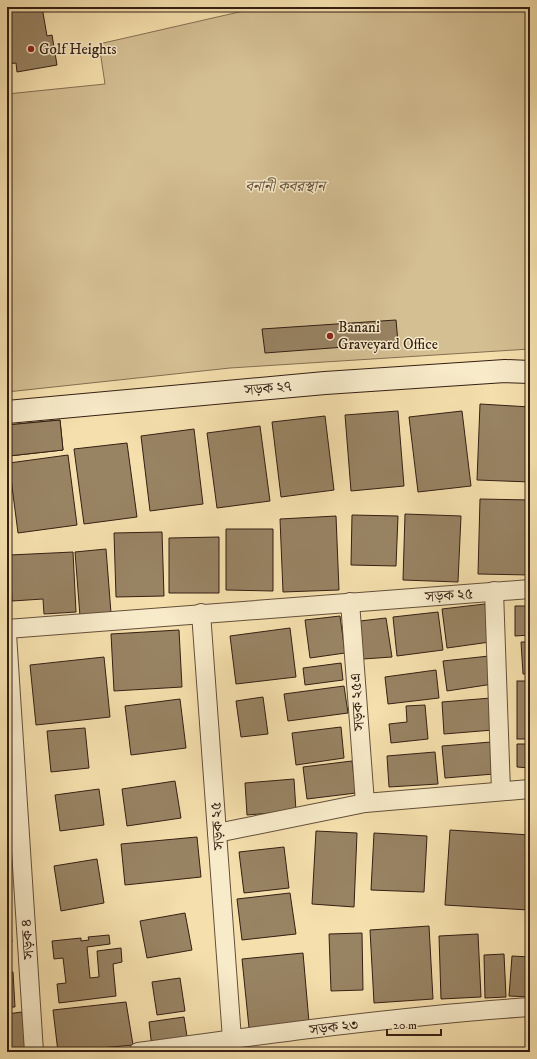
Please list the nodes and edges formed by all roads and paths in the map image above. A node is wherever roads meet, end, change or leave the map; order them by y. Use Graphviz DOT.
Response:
graph roads {
  1 [pos="530,372"];
  2 [pos="7,412"];
  3 [pos="530,589"];
  4 [pos="494,591"];
  5 [pos="350,602"];
  6 [pos="201,613"];
  7 [pos="7,629"];
  8 [pos="7,634"];
  9 [pos="530,789"];
  10 [pos="501,791"];
  11 [pos="365,802"];
  12 [pos="218,833"];
  13 [pos="530,1007"];
  14 [pos="232,1039"];
  15 [pos="34,1052"];
  16 [pos="138,1052"];
  1 -- 2 [label="street, সড়ক ২৭"];
  3 -- 4 [label="street, সড়ক ২৫"];
  4 -- 5 [label="street, সড়ক ২৫"];
  4 -- 10 [label="street"];
  5 -- 6 [label="street, সড়ক ২৫"];
  5 -- 11 [label="street, সড়ক ২৫এ"];
  6 -- 7 [label="street, সড়ক ২৫"];
  6 -- 12 [label="street, সড়ক ২৫"];
  8 -- 15 [label="street, সড়ক ৪"];
  9 -- 10 [label="street"];
  10 -- 11 [label="street"];
  11 -- 12 [label="street"];
  12 -- 14 [label="street, সড়ক ২৫"];
  13 -- 14 [label="street, সড়ক ২৩"];
  14 -- 16 [label="street, সড়ক ২৩"];
}
